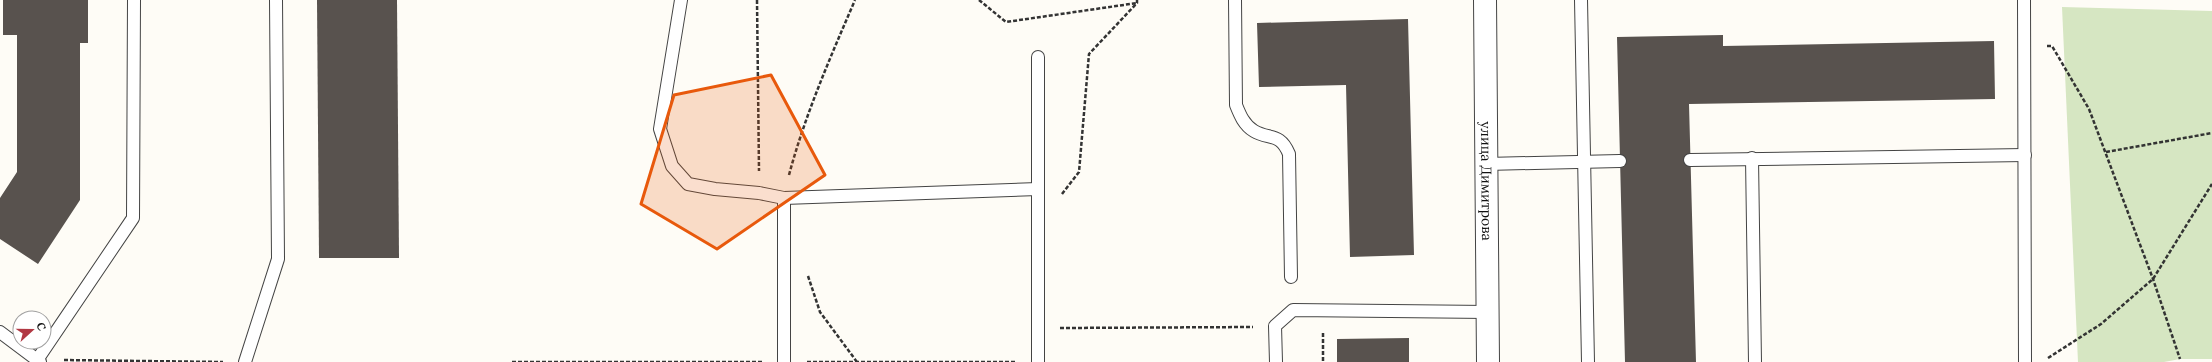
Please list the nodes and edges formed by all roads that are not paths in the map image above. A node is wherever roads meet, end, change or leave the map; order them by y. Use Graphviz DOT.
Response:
graph roads {
  1 [pos="134,0"];
  2 [pos="276,0"];
  3 [pos="681,0"];
  4 [pos="1235,0"];
  5 [pos="1485,0"];
  6 [pos="1581,0"];
  7 [pos="2024,0"];
  8 [pos="1038,57"];
  9 [pos="2025,155"];
  10 [pos="1752,158"];
  11 [pos="1690,160"];
  12 [pos="1620,161"];
  13 [pos="1584,162"];
  14 [pos="1486,164"];
  15 [pos="1038,189"];
  16 [pos="784,198"];
  17 [pos="1291,278"];
  18 [pos="1488,312"];
  19 [pos="0,332"];
  20 [pos="39,361"];
  21 [pos="245,362"];
  22 [pos="784,362"];
  23 [pos="1038,362"];
  24 [pos="1276,362"];
  25 [pos="1488,362"];
  26 [pos="1588,362"];
  27 [pos="1755,362"];
  28 [pos="2025,362"];
  1 -- 20 [label="lane"];
  2 -- 21 [label="lane"];
  3 -- 16 [label="lane"];
  4 -- 17 [label="lane"];
  5 -- 14 [label="street, улица Димитрова"];
  6 -- 13 [label="lane"];
  7 -- 9 [label="lane"];
  8 -- 15 [label="lane"];
  9 -- 10 [label="lane"];
  9 -- 28 [label="lane"];
  10 -- 11 [label="lane"];
  10 -- 27 [label="lane"];
  12 -- 13 [label="lane"];
  13 -- 14 [label="lane"];
  13 -- 26 [label="lane"];
  14 -- 18 [label="street, улица Димитрова"];
  15 -- 16 [label="lane"];
  15 -- 23 [label="lane"];
  16 -- 22 [label="lane"];
  18 -- 24 [label="lane"];
  18 -- 25 [label="street, улица Димитрова"];
  19 -- 20 [label="lane"];
}
